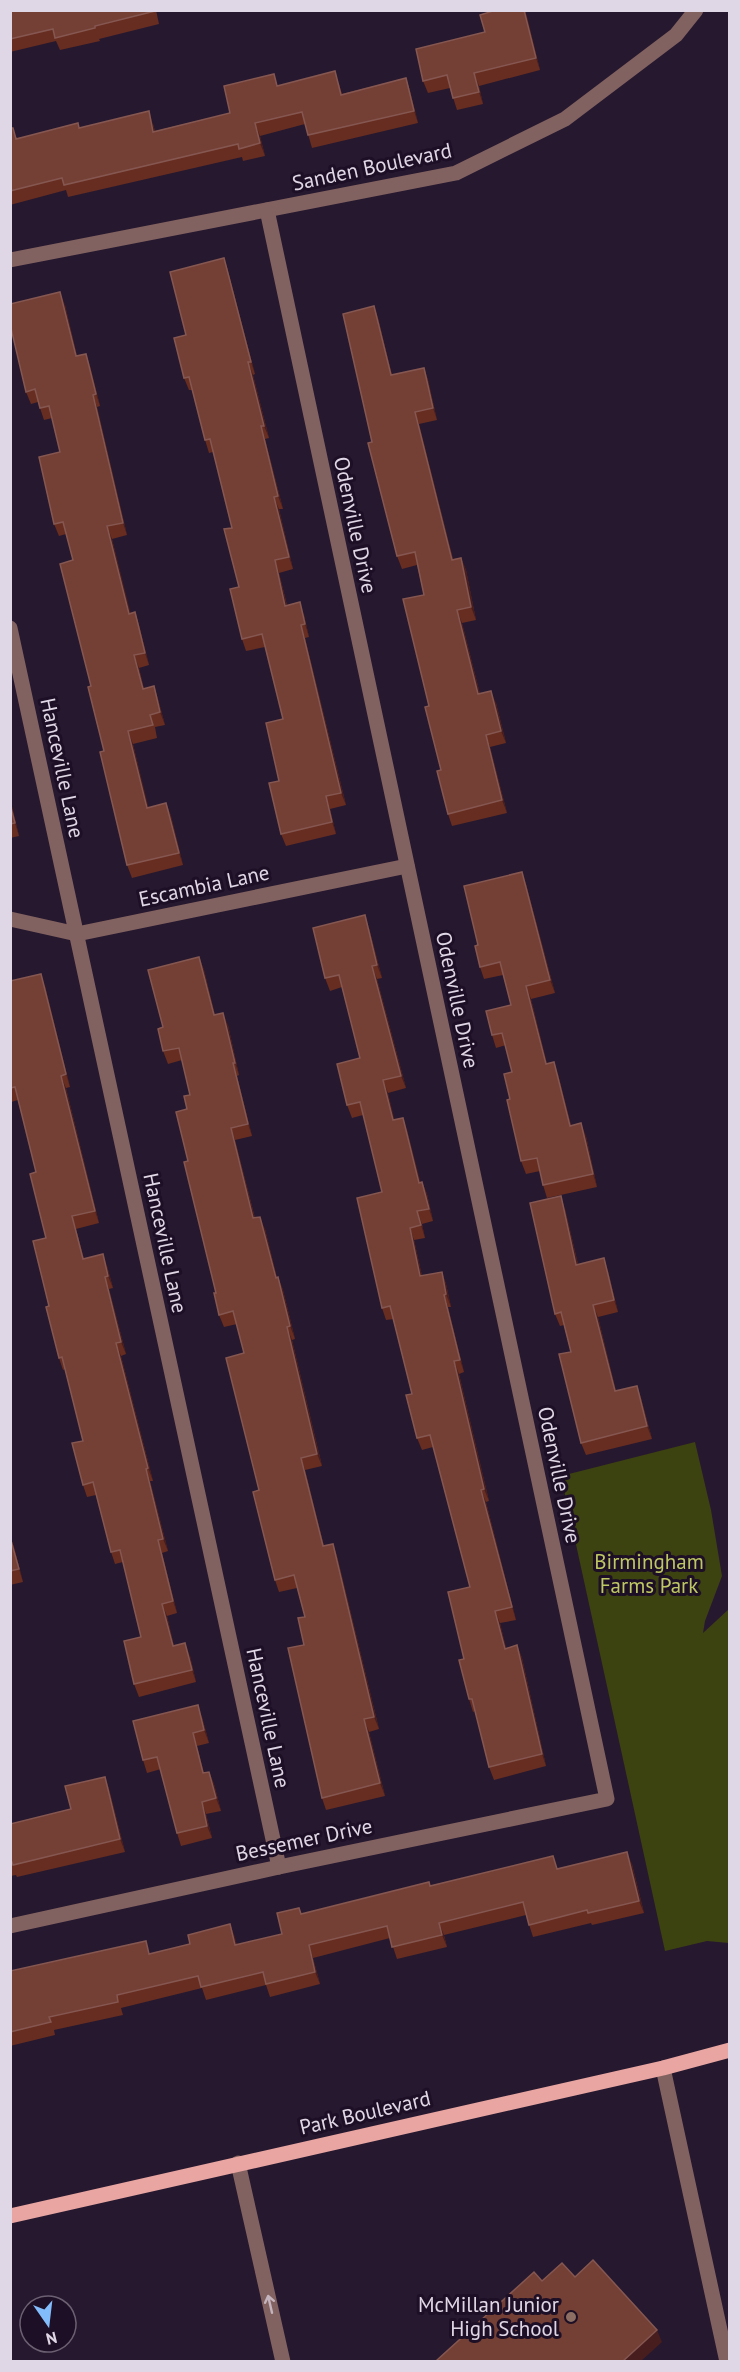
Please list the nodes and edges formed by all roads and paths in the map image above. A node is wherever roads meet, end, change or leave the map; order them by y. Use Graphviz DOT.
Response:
graph roads {
  1 [pos="696,10"];
  2 [pos="267,210"];
  3 [pos="10,261"];
  4 [pos="10,628"];
  5 [pos="407,866"];
  6 [pos="10,919"];
  7 [pos="77,934"];
  8 [pos="607,1799"];
  9 [pos="279,1867"];
  10 [pos="10,1926"];
  11 [pos="729,2050"];
  12 [pos="663,2068"];
  13 [pos="238,2163"];
  14 [pos="10,2216"];
  15 [pos="283,2361"];
  16 [pos="727,2361"];
  1 -- 2 [label="street, Sanden Boulevard"];
  2 -- 3 [label="street, Sanden Boulevard"];
  2 -- 5 [label="street, Odenville Drive"];
  4 -- 7 [label="street, Hanceville Lane"];
  5 -- 7 [label="street, Escambia Lane"];
  5 -- 8 [label="street, Odenville Drive"];
  6 -- 7 [label="street, Escambia Lane"];
  7 -- 9 [label="street, Hanceville Lane"];
  8 -- 9 [label="street, Bessemer Drive"];
  9 -- 10 [label="street, Bessemer Drive"];
  11 -- 12 [label="main road, Park Boulevard"];
  12 -- 13 [label="main road, Park Boulevard"];
  12 -- 16 [label="street"];
  13 -- 14 [label="main road, Park Boulevard"];
  15 -- 13 [label="street, one-way"];
}
